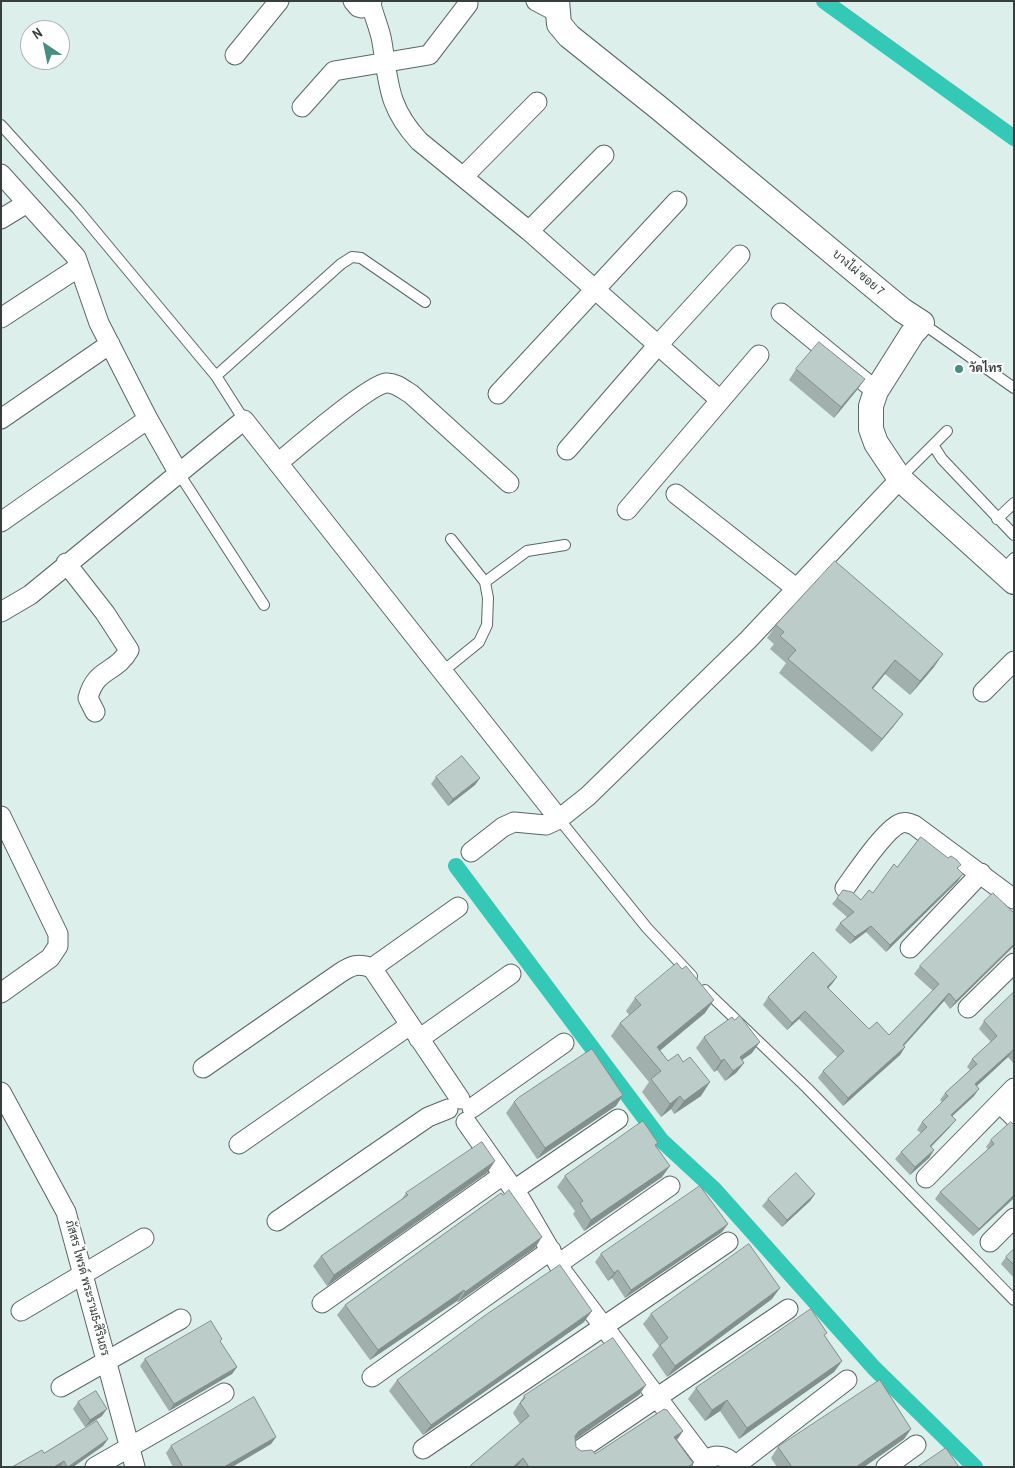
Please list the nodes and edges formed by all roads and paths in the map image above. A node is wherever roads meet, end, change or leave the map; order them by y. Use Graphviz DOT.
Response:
graph roads {
  1 [pos="280,1"];
  2 [pos="366,2"];
  3 [pos="468,4"];
  4 [pos="550,5"];
  5 [pos="235,55"];
  6 [pos="384,63"];
  7 [pos="537,102"];
  8 [pos="302,107"];
  9 [pos="1,125"];
  10 [pos="604,155"];
  11 [pos="1,174"];
  12 [pos="464,176"];
  13 [pos="677,201"];
  14 [pos="27,203"];
  15 [pos="1,219"];
  16 [pos="529,231"];
  17 [pos="740,256"];
  18 [pos="79,267"];
  19 [pos="593,289"];
  20 [pos="425,302"];
  21 [pos="781,313"];
  22 [pos="1,318"];
  23 [pos="922,323"];
  24 [pos="110,344"];
  25 [pos="658,345"];
  26 [pos="758,355"];
  27 [pos="216,376"];
  28 [pos="1014,388"];
  29 [pos="876,391"];
  30 [pos="498,394"];
  31 [pos="720,400"];
  32 [pos="1,419"];
  33 [pos="148,419"];
  34 [pos="244,420"];
  35 [pos="947,431"];
  36 [pos="933,446"];
  37 [pos="567,450"];
  38 [pos="278,463"];
  39 [pos="178,472"];
  40 [pos="900,479"];
  41 [pos="508,483"];
  42 [pos="676,494"];
  43 [pos="1014,503"];
  44 [pos="627,510"];
  45 [pos="997,519"];
  46 [pos="1,522"];
  47 [pos="1014,535"];
  48 [pos="451,539"];
  49 [pos="565,545"];
  50 [pos="66,563"];
  51 [pos="1010,570"];
  52 [pos="485,582"];
  53 [pos="797,589"];
  54 [pos="264,605"];
  55 [pos="4,606"];
  56 [pos="1014,661"];
  57 [pos="442,672"];
  58 [pos="983,692"];
  59 [pos="95,712"];
  60 [pos="1,816"];
  61 [pos="559,819"];
  62 [pos="471,852"];
  63 [pos="981,873"];
  64 [pos="845,888"];
  65 [pos="1014,899"];
  66 [pos="458,907"];
  67 [pos="910,948"];
  68 [pos="1014,963"];
  69 [pos="372,968"];
  70 [pos="511,974"];
  71 [pos="1,993"];
  72 [pos="968,1008"];
  73 [pos="414,1032"];
  74 [pos="564,1043"];
  75 [pos="203,1068"];
  76 [pos="1014,1088"];
  77 [pos="1,1092"];
  78 [pos="1000,1103"];
  79 [pos="462,1109"];
  80 [pos="1014,1117"];
  81 [pos="618,1119"];
  82 [pos="239,1144"];
  83 [pos="926,1178"];
  84 [pos="508,1183"];
  85 [pos="670,1186"];
  86 [pos="1014,1218"];
  87 [pos="277,1222"];
  88 [pos="144,1238"];
  89 [pos="728,1242"];
  90 [pos="990,1242"];
  91 [pos="555,1257"];
  92 [pos="84,1274"];
  93 [pos="1014,1300"];
  94 [pos="322,1303"];
  95 [pos="788,1309"];
  96 [pos="21,1311"];
  97 [pos="181,1319"];
  98 [pos="605,1325"];
  99 [pos="107,1362"];
  100 [pos="372,1377"];
  101 [pos="847,1380"];
  102 [pos="61,1387"];
  103 [pos="224,1393"];
  104 [pos="658,1397"];
  105 [pos="916,1445"];
  106 [pos="129,1448"];
  107 [pos="423,1449"];
  108 [pos="578,1451"];
  109 [pos="703,1464"];
  110 [pos="736,1466"];
  111 [pos="95,1467"];
  112 [pos="135,1467"];
  113 [pos="886,1467"];
  1 -- 5 [label="street"];
  2 -- 6 [label="street"];
  3 -- 6 [label="street"];
  4 -- 23 [label="street, บางไผ่ ซอย 7"];
  6 -- 8 [label="street"];
  6 -- 12 [label="street"];
  7 -- 12 [label="street"];
  9 -- 27 [label="lane"];
  10 -- 16 [label="street"];
  11 -- 14 [label="street"];
  12 -- 16 [label="street"];
  13 -- 19 [label="street"];
  14 -- 15 [label="street"];
  14 -- 18 [label="street"];
  16 -- 19 [label="street"];
  17 -- 25 [label="street"];
  18 -- 22 [label="street"];
  18 -- 24 [label="street"];
  19 -- 25 [label="street"];
  19 -- 30 [label="street"];
  20 -- 27 [label="lane"];
  21 -- 29 [label="street"];
  23 -- 28 [label="lane"];
  23 -- 29 [label="street"];
  24 -- 32 [label="street"];
  24 -- 33 [label="street"];
  25 -- 31 [label="street"];
  25 -- 37 [label="street"];
  26 -- 31 [label="street"];
  27 -- 34 [label="lane"];
  29 -- 40 [label="street"];
  31 -- 44 [label="street"];
  33 -- 39 [label="street"];
  33 -- 46 [label="street"];
  34 -- 38 [label="street"];
  34 -- 39 [label="street"];
  35 -- 36 [label="lane"];
  36 -- 40 [label="lane"];
  36 -- 45 [label="lane"];
  38 -- 41 [label="street"];
  38 -- 57 [label="street"];
  39 -- 50 [label="street"];
  39 -- 54 [label="lane"];
  40 -- 51 [label="street"];
  40 -- 53 [label="street"];
  42 -- 53 [label="street"];
  43 -- 45 [label="lane"];
  45 -- 47 [label="lane"];
  48 -- 52 [label="lane"];
  49 -- 52 [label="lane"];
  50 -- 55 [label="street"];
  50 -- 59 [label="street"];
  52 -- 57 [label="lane"];
  53 -- 61 [label="street"];
  56 -- 58 [label="street"];
  57 -- 61 [label="street"];
  60 -- 71 [label="street"];
  61 -- 62 [label="street"];
  61 -- 93 [label="lane"];
  63 -- 64 [label="street"];
  63 -- 65 [label="street"];
  63 -- 67 [label="street"];
  66 -- 69 [label="street"];
  68 -- 72 [label="street"];
  69 -- 73 [label="street"];
  69 -- 75 [label="street"];
  70 -- 73 [label="street"];
  73 -- 79 [label="street"];
  73 -- 82 [label="street"];
  74 -- 79 [label="street"];
  76 -- 78 [label="street"];
  77 -- 92 [label="street, ภัสสร ไพรด์ พระราม5-สิรินธร"];
  78 -- 80 [label="street"];
  78 -- 83 [label="street"];
  79 -- 84 [label="street"];
  79 -- 87 [label="street"];
  81 -- 84 [label="street"];
  84 -- 91 [label="street"];
  84 -- 94 [label="street"];
  85 -- 91 [label="street"];
  86 -- 90 [label="street"];
  88 -- 92 [label="street"];
  89 -- 98 [label="street"];
  91 -- 98 [label="street"];
  91 -- 100 [label="street"];
  92 -- 96 [label="street"];
  92 -- 99 [label="street, ภัสสร ไพรด์ พระราม5-สิรินธร"];
  95 -- 104 [label="street"];
  97 -- 99 [label="street"];
  98 -- 104 [label="street"];
  98 -- 107 [label="street"];
  99 -- 102 [label="street"];
  99 -- 106 [label="street, ภัสสร ไพรด์ พระราม5-สิรินธร"];
  101 -- 110 [label="street"];
  103 -- 106 [label="street"];
  104 -- 108 [label="street"];
  104 -- 109 [label="street"];
  105 -- 113 [label="street"];
  106 -- 111 [label="street"];
  106 -- 112 [label="street, ภัสสร ไพรด์ พระราม5-สิรินธร"];
  109 -- 110 [label="street"];
}
